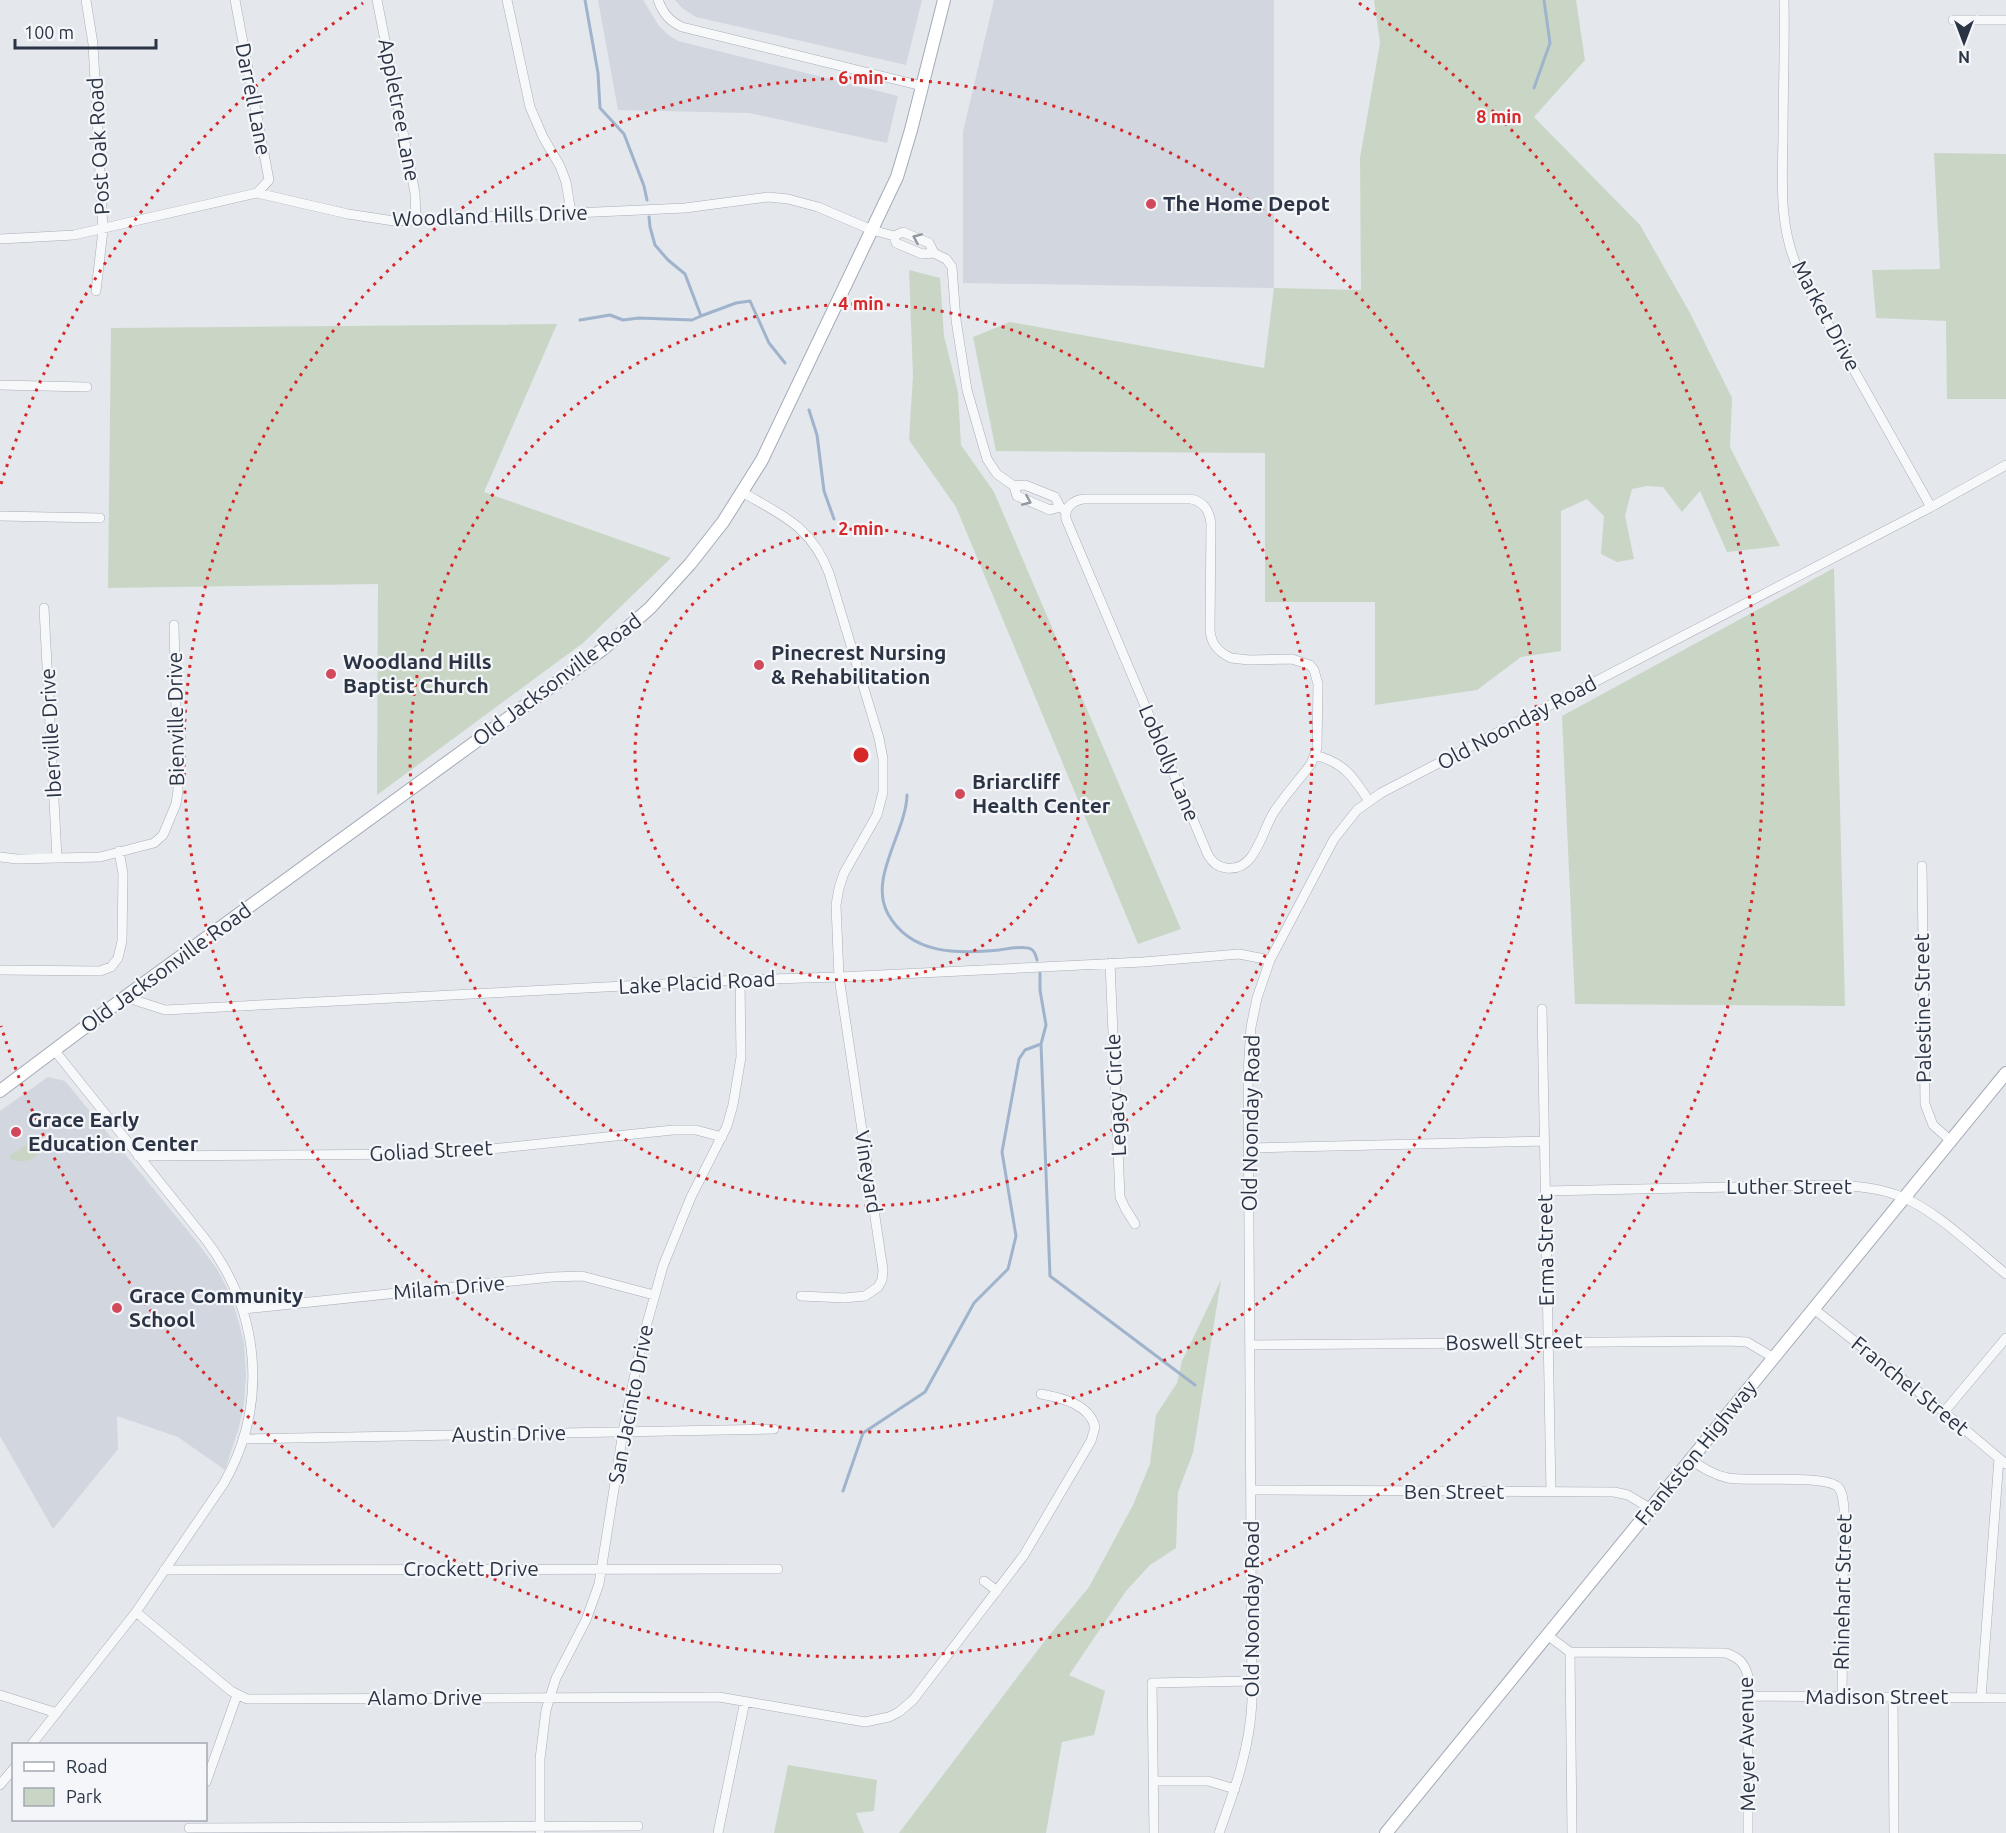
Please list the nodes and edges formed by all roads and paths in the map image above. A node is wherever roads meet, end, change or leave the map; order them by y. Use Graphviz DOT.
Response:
graph roads {
  1 [pos="86,0"];
  2 [pos="235,0"];
  3 [pos="377,0"];
  4 [pos="507,0"];
  5 [pos="657,0"];
  6 [pos="944,0"];
  7 [pos="1784,0"];
  8 [pos="1953,20"];
  9 [pos="2006,20"];
  10 [pos="922,86"];
  11 [pos="257,193"];
  12 [pos="571,212"];
  13 [pos="416,220"];
  14 [pos="103,230"];
  15 [pos="872,230"];
  16 [pos="0,239"];
  17 [pos="96,291"];
  18 [pos="0,385"];
  19 [pos="87,387"];
  20 [pos="2006,465"];
  21 [pos="1014,486"];
  22 [pos="742,492"];
  23 [pos="1931,507"];
  24 [pos="1063,509"];
  25 [pos="0,516"];
  26 [pos="100,518"];
  27 [pos="44,608"];
  28 [pos="174,625"];
  29 [pos="1316,755"];
  30 [pos="1369,801"];
  31 [pos="119,851"];
  32 [pos="0,857"];
  33 [pos="57,858"];
  34 [pos="1922,866"];
  35 [pos="1270,960"];
  36 [pos="1110,963"];
  37 [pos="0,970"];
  38 [pos="839,977"];
  39 [pos="740,980"];
  40 [pos="125,997"];
  41 [pos="1542,1009"];
  42 [pos="55,1051"];
  43 [pos="2006,1073"];
  44 [pos="0,1091"];
  45 [pos="722,1137"];
  46 [pos="1544,1141"];
  47 [pos="1951,1141"];
  48 [pos="1250,1148"];
  49 [pos="138,1155"];
  50 [pos="1545,1191"];
  51 [pos="1905,1198"];
  52 [pos="1135,1224"];
  53 [pos="2006,1274"];
  54 [pos="654,1295"];
  55 [pos="801,1296"];
  56 [pos="243,1309"];
  57 [pos="1814,1309"];
  58 [pos="2006,1338"];
  59 [pos="1548,1341"];
  60 [pos="1250,1345"];
  61 [pos="1774,1358"];
  62 [pos="1041,1394"];
  63 [pos="1944,1412"];
  64 [pos="774,1429"];
  65 [pos="623,1432"];
  66 [pos="243,1439"];
  67 [pos="1691,1460"];
  68 [pos="2002,1461"];
  69 [pos="1252,1491"];
  70 [pos="1551,1492"];
  71 [pos="1651,1509"];
  72 [pos="602,1569"];
  73 [pos="778,1569"];
  74 [pos="165,1570"];
  75 [pos="984,1581"];
  76 [pos="997,1591"];
  77 [pos="136,1612"];
  78 [pos="1547,1635"];
  79 [pos="1570,1652"];
  80 [pos="1252,1681"];
  81 [pos="0,1695"];
  82 [pos="237,1695"];
  83 [pos="1748,1696"];
  84 [pos="550,1697"];
  85 [pos="1842,1698"];
  86 [pos="1893,1698"];
  87 [pos="1981,1698"];
  88 [pos="2006,1698"];
  89 [pos="746,1701"];
  90 [pos="57,1713"];
  91 [pos="33,1743"];
  92 [pos="12,1770"];
  93 [pos="207,1779"];
  94 [pos="1153,1781"];
  95 [pos="0,1785"];
  96 [pos="1235,1789"];
  97 [pos="638,1826"];
  98 [pos="190,1827"];
  99 [pos="540,1830"];
  100 [pos="718,1833"];
  101 [pos="1154,1833"];
  102 [pos="1219,1833"];
  103 [pos="1386,1833"];
  104 [pos="1572,1833"];
  105 [pos="1748,1833"];
  106 [pos="1894,1833"];
  1 -- 14 [label="street, Post Oak Road"];
  2 -- 11 [label="street, Darrell Lane"];
  3 -- 13 [label="street, Appletree Lane"];
  4 -- 12 [label="street"];
  5 -- 10 [label="street"];
  6 -- 10 [label="main road, Old Jacksonville Road"];
  7 -- 23 [label="street, Market Drive"];
  8 -- 9 [label="street"];
  10 -- 15 [label="main road, Old Jacksonville Road"];
  11 -- 13 [label="street, Woodland Hills Drive"];
  11 -- 14 [label="street, Woodland Hills Drive"];
  12 -- 13 [label="street, Woodland Hills Drive"];
  12 -- 15 [label="street, Woodland Hills Drive"];
  14 -- 16 [label="street, Woodland Hills Drive"];
  14 -- 17 [label="street, Post Oak Road"];
  15 -- 21 [label="street"];
  15 -- 22 [label="main road, Old Jacksonville Road"];
  18 -- 19 [label="street"];
  20 -- 23 [label="street, Old Noonday Road"];
  21 -- 24 [label="street"];
  21 -- 24 [label="street, one-way"];
  22 -- 38 [label="street"];
  22 -- 40 [label="main road, Old Jacksonville Road"];
  23 -- 30 [label="street, Old Noonday Road"];
  24 -- 29 [label="street"];
  24 -- 29 [label="street, Loblolly Lane"];
  25 -- 26 [label="street"];
  27 -- 33 [label="street, Iberville Drive"];
  28 -- 31 [label="street, Bienville Drive"];
  29 -- 30 [label="street"];
  30 -- 35 [label="street, Old Noonday Road"];
  31 -- 33 [label="street, Bienville Drive"];
  31 -- 37 [label="street"];
  32 -- 33 [label="street, Bienville Drive"];
  34 -- 47 [label="street, Palestine Street"];
  35 -- 36 [label="street, Lake Placid Road"];
  35 -- 48 [label="street, Old Noonday Road"];
  36 -- 38 [label="street, Lake Placid Road"];
  36 -- 52 [label="street, Legacy Circle"];
  38 -- 39 [label="street, Lake Placid Road"];
  38 -- 55 [label="street, Vineyard"];
  39 -- 40 [label="street, Lake Placid Road"];
  39 -- 45 [label="street, San Jacinto Drive"];
  40 -- 42 [label="main road, Old Jacksonville Road"];
  41 -- 46 [label="street, Erma Street"];
  42 -- 44 [label="main road, Old Jacksonville Road"];
  42 -- 49 [label="street"];
  43 -- 47 [label="main road, Frankston Highway"];
  45 -- 49 [label="street, Goliad Street"];
  45 -- 54 [label="street, San Jacinto Drive"];
  46 -- 48 [label="street"];
  46 -- 50 [label="street, Erma Street"];
  47 -- 51 [label="main road, Frankston Highway"];
  48 -- 60 [label="street, Old Noonday Road"];
  49 -- 56 [label="street"];
  50 -- 51 [label="street, Luther Street"];
  50 -- 59 [label="street, Erma Street"];
  51 -- 53 [label="street, Luther Street"];
  51 -- 57 [label="main road, Frankston Highway"];
  54 -- 56 [label="street, Milam Drive"];
  54 -- 65 [label="street, San Jacinto Drive"];
  56 -- 66 [label="street"];
  57 -- 61 [label="main road, Frankston Highway"];
  57 -- 63 [label="street, Franchel Street"];
  58 -- 63 [label="street"];
  59 -- 60 [label="street, Boswell Street"];
  59 -- 61 [label="street, Boswell Street"];
  59 -- 70 [label="street, Erma Street"];
  60 -- 69 [label="street, Old Noonday Road"];
  61 -- 67 [label="main road, Frankston Highway"];
  62 -- 76 [label="street, Alamo Drive"];
  63 -- 68 [label="street, Franchel Street"];
  64 -- 65 [label="street, Austin Drive"];
  65 -- 66 [label="street, Austin Drive"];
  65 -- 72 [label="street, San Jacinto Drive"];
  66 -- 74 [label="street"];
  67 -- 71 [label="main road, Frankston Highway"];
  67 -- 85 [label="street, Rhinehart Street"];
  68 -- 87 [label="street"];
  69 -- 70 [label="street, Ben Street"];
  69 -- 80 [label="street, Old Noonday Road"];
  70 -- 71 [label="street, Ben Street"];
  71 -- 78 [label="main road, Frankston Highway"];
  72 -- 73 [label="street, Crockett Drive"];
  72 -- 74 [label="street, Crockett Drive"];
  72 -- 84 [label="street, San Jacinto Drive"];
  74 -- 77 [label="street"];
  75 -- 76 [label="street"];
  76 -- 89 [label="street, Alamo Drive"];
  77 -- 82 [label="street, Alamo Drive"];
  77 -- 90 [label="street"];
  78 -- 79 [label="street"];
  78 -- 103 [label="main road, Frankston Highway"];
  79 -- 83 [label="street, Meyer Avenue"];
  79 -- 104 [label="street"];
  80 -- 94 [label="street"];
  80 -- 96 [label="street, Old Noonday Road"];
  81 -- 90 [label="street"];
  82 -- 84 [label="street, Alamo Drive"];
  82 -- 93 [label="street"];
  83 -- 85 [label="street, Madison Street"];
  83 -- 105 [label="street, Meyer Avenue"];
  84 -- 89 [label="street, Alamo Drive"];
  84 -- 99 [label="street, San Jacinto Drive"];
  85 -- 86 [label="street, Madison Street"];
  86 -- 87 [label="street, Madison Street"];
  86 -- 106 [label="street"];
  87 -- 88 [label="street, Madison Street"];
  89 -- 100 [label="street"];
  90 -- 91 [label="street"];
  92 -- 95 [label="street"];
  94 -- 96 [label="street"];
  94 -- 101 [label="street"];
  96 -- 102 [label="street, Old Noonday Road"];
  97 -- 99 [label="street"];
  98 -- 99 [label="street"];
}
